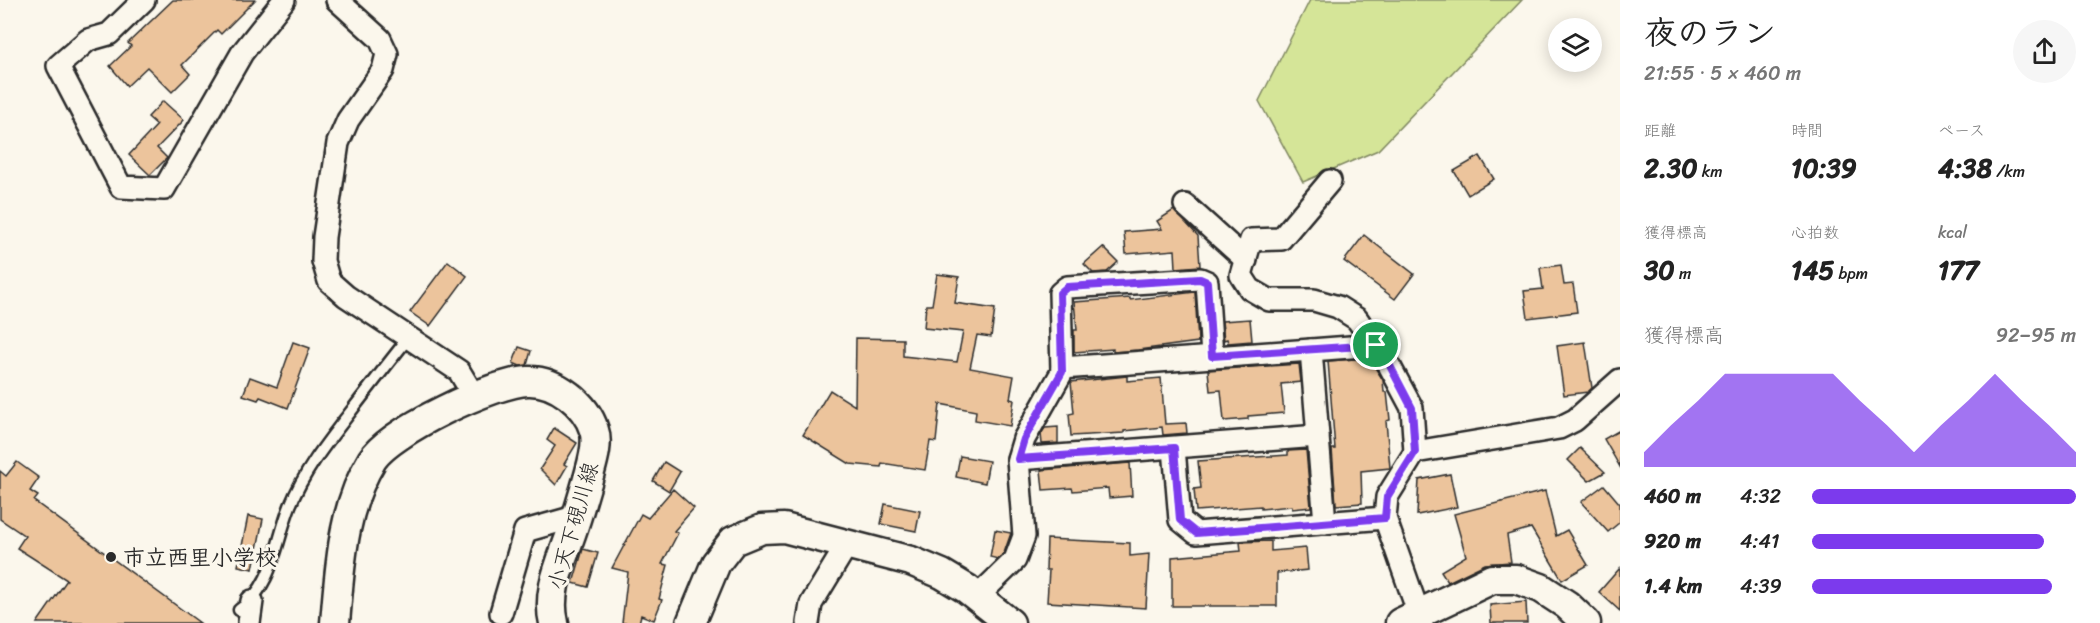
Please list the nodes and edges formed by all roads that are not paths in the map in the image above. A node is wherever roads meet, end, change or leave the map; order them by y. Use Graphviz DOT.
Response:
graph roads {
  1 [pos="144,0"];
  2 [pos="284,0"];
  3 [pos="337,0"];
  4 [pos="1330,181"];
  5 [pos="1185,205"];
  6 [pos="1246,260"];
  7 [pos="409,337"];
  8 [pos="1376,345"];
  9 [pos="1311,350"];
  10 [pos="1212,356"];
  11 [pos="1062,368"];
  12 [pos="1620,380"];
  13 [pos="474,396"];
  14 [pos="1318,436"];
  15 [pos="1174,448"];
  16 [pos="1415,452"];
  17 [pos="1018,459"];
  18 [pos="578,516"];
  19 [pos="1385,518"];
  20 [pos="1325,523"];
  21 [pos="846,543"];
  22 [pos="977,597"];
  23 [pos="247,611"];
  24 [pos="501,613"];
  25 [pos="1413,620"];
  26 [pos="335,623"];
  27 [pos="554,623"];
  28 [pos="691,623"];
  29 [pos="808,623"];
  30 [pos="1010,623"];
  31 [pos="1586,623"];
  1 -- 2 [label="street"];
  3 -- 7 [label="street"];
  4 -- 6 [label="street"];
  5 -- 6 [label="street"];
  6 -- 8 [label="street"];
  7 -- 13 [label="street"];
  7 -- 23 [label="lane"];
  8 -- 9 [label="street"];
  8 -- 16 [label="street"];
  9 -- 10 [label="street"];
  9 -- 14 [label="street"];
  10 -- 11 [label="street"];
  10 -- 11 [label="street"];
  11 -- 17 [label="street"];
  12 -- 16 [label="street"];
  13 -- 18 [label="main road, 小天下硯川線"];
  13 -- 26 [label="main road, 小天下硯川線"];
  14 -- 15 [label="street"];
  14 -- 20 [label="street"];
  15 -- 17 [label="street"];
  15 -- 20 [label="street"];
  16 -- 19 [label="street"];
  17 -- 22 [label="street"];
  18 -- 24 [label="street"];
  18 -- 27 [label="main road, 小天下硯川線"];
  19 -- 20 [label="street"];
  19 -- 25 [label="street"];
  21 -- 22 [label="main road"];
  21 -- 28 [label="main road"];
  21 -- 29 [label="street"];
  22 -- 30 [label="main road"];
  25 -- 31 [label="main road"];
}
